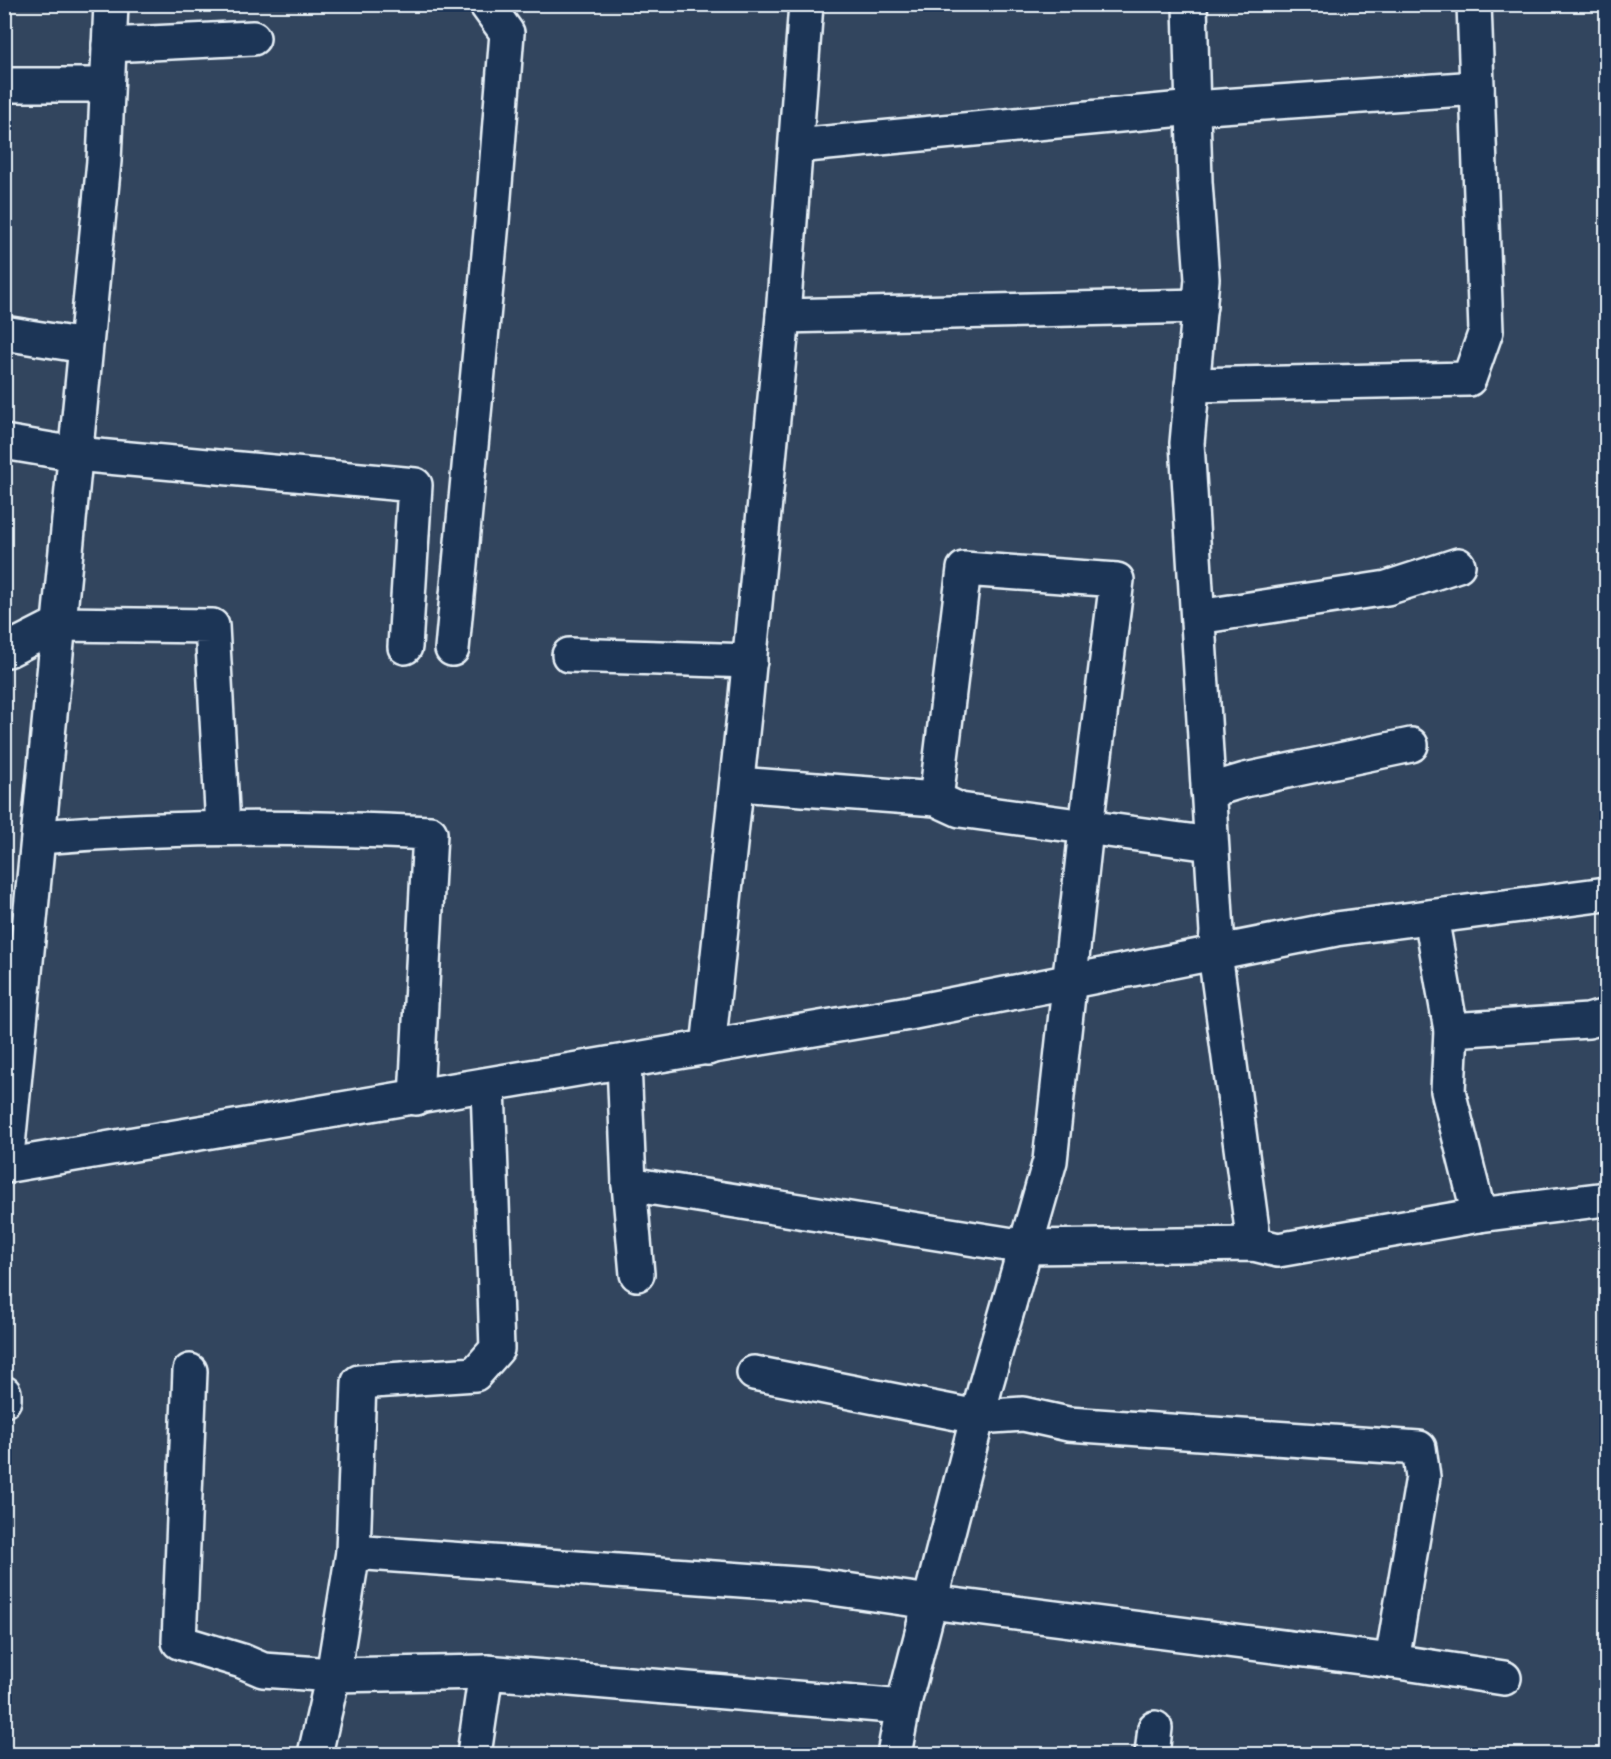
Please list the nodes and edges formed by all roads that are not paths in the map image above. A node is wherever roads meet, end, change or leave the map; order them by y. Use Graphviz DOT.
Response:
graph roads {
  1 [pos="111,4"];
  2 [pos="486,4"];
  3 [pos="806,4"];
  4 [pos="1190,4"];
  5 [pos="1474,4"];
  6 [pos="253,38"];
  7 [pos="109,45"];
  8 [pos="4,85"];
  9 [pos="106,85"];
  10 [pos="1477,88"];
  11 [pos="1193,108"];
  12 [pos="796,146"];
  13 [pos="1200,306"];
  14 [pos="783,316"];
  15 [pos="4,333"];
  16 [pos="85,346"];
  17 [pos="1192,385"];
  18 [pos="4,442"];
  19 [pos="75,454"];
  20 [pos="1458,564"];
  21 [pos="1197,617"];
  22 [pos="59,624"];
  23 [pos="405,647"];
  24 [pos="452,649"];
  25 [pos="4,650"];
  26 [pos="569,655"];
  27 [pos="750,661"];
  28 [pos="1411,745"];
  29 [pos="737,784"];
  30 [pos="1208,791"];
  31 [pos="936,799"];
  32 [pos="223,828"];
  33 [pos="1087,828"];
  34 [pos="39,837"];
  35 [pos="1211,844"];
  36 [pos="1606,894"];
  37 [pos="17,917"];
  38 [pos="1431,917"];
  39 [pos="1215,953"];
  40 [pos="1069,982"];
  41 [pos="1606,1016"];
  42 [pos="1451,1030"];
  43 [pos="708,1048"];
  44 [pos="624,1062"];
  45 [pos="489,1086"];
  46 [pos="416,1098"];
  47 [pos="5,1166"];
  48 [pos="629,1184"];
  49 [pos="1606,1199"];
  50 [pos="1479,1215"];
  51 [pos="1254,1244"];
  52 [pos="1025,1247"];
  53 [pos="637,1274"];
  54 [pos="190,1371"];
  55 [pos="754,1373"];
  56 [pos="4,1393"];
  57 [pos="4,1400"];
  58 [pos="977,1417"];
  59 [pos="353,1552"];
  60 [pos="930,1602"];
  61 [pos="1392,1661"];
  62 [pos="486,1672"];
  63 [pos="333,1675"];
  64 [pos="1504,1678"];
  65 [pos="903,1707"];
  66 [pos="315,1755"];
  67 [pos="474,1755"];
  68 [pos="894,1755"];
  1 -- 7 [label="street"];
  2 -- 24 [label="street"];
  3 -- 12 [label="street"];
  4 -- 11 [label="street"];
  5 -- 10 [label="street"];
  6 -- 7 [label="street"];
  7 -- 9 [label="street"];
  8 -- 9 [label="street"];
  9 -- 16 [label="street"];
  10 -- 11 [label="street"];
  10 -- 17 [label="street"];
  11 -- 12 [label="street"];
  11 -- 13 [label="street"];
  12 -- 14 [label="street"];
  13 -- 14 [label="street"];
  13 -- 17 [label="street"];
  14 -- 27 [label="street"];
  15 -- 16 [label="street"];
  16 -- 19 [label="street"];
  17 -- 21 [label="street"];
  18 -- 19 [label="street"];
  19 -- 22 [label="street"];
  19 -- 23 [label="street"];
  20 -- 21 [label="street"];
  21 -- 30 [label="street"];
  22 -- 25 [label="street"];
  22 -- 32 [label="street"];
  22 -- 34 [label="street"];
  26 -- 27 [label="street"];
  27 -- 29 [label="street"];
  28 -- 30 [label="street"];
  29 -- 31 [label="street"];
  29 -- 43 [label="street"];
  30 -- 35 [label="street"];
  31 -- 33 [label="street"];
  31 -- 33 [label="street"];
  32 -- 34 [label="street"];
  32 -- 46 [label="street"];
  33 -- 35 [label="street"];
  33 -- 40 [label="street"];
  34 -- 37 [label="street"];
  35 -- 39 [label="street"];
  36 -- 38 [label="street"];
  37 -- 47 [label="street"];
  38 -- 39 [label="street"];
  38 -- 42 [label="street"];
  39 -- 40 [label="street"];
  39 -- 51 [label="street"];
  40 -- 43 [label="street"];
  40 -- 52 [label="street"];
  41 -- 42 [label="street"];
  42 -- 50 [label="street"];
  43 -- 44 [label="street"];
  44 -- 45 [label="street"];
  44 -- 48 [label="street"];
  45 -- 46 [label="street"];
  45 -- 59 [label="street"];
  46 -- 47 [label="street"];
  48 -- 52 [label="street"];
  48 -- 53 [label="street"];
  49 -- 50 [label="street"];
  50 -- 51 [label="street"];
  51 -- 52 [label="street"];
  52 -- 58 [label="street"];
  54 -- 63 [label="street"];
  55 -- 58 [label="street"];
  56 -- 57 [label="street"];
  58 -- 60 [label="street"];
  58 -- 61 [label="street"];
  59 -- 60 [label="street"];
  59 -- 63 [label="street"];
  60 -- 61 [label="street"];
  60 -- 65 [label="street"];
  61 -- 64 [label="street"];
  62 -- 63 [label="street"];
  62 -- 65 [label="street"];
  62 -- 67 [label="street"];
  63 -- 66 [label="street"];
  65 -- 68 [label="street"];
}
